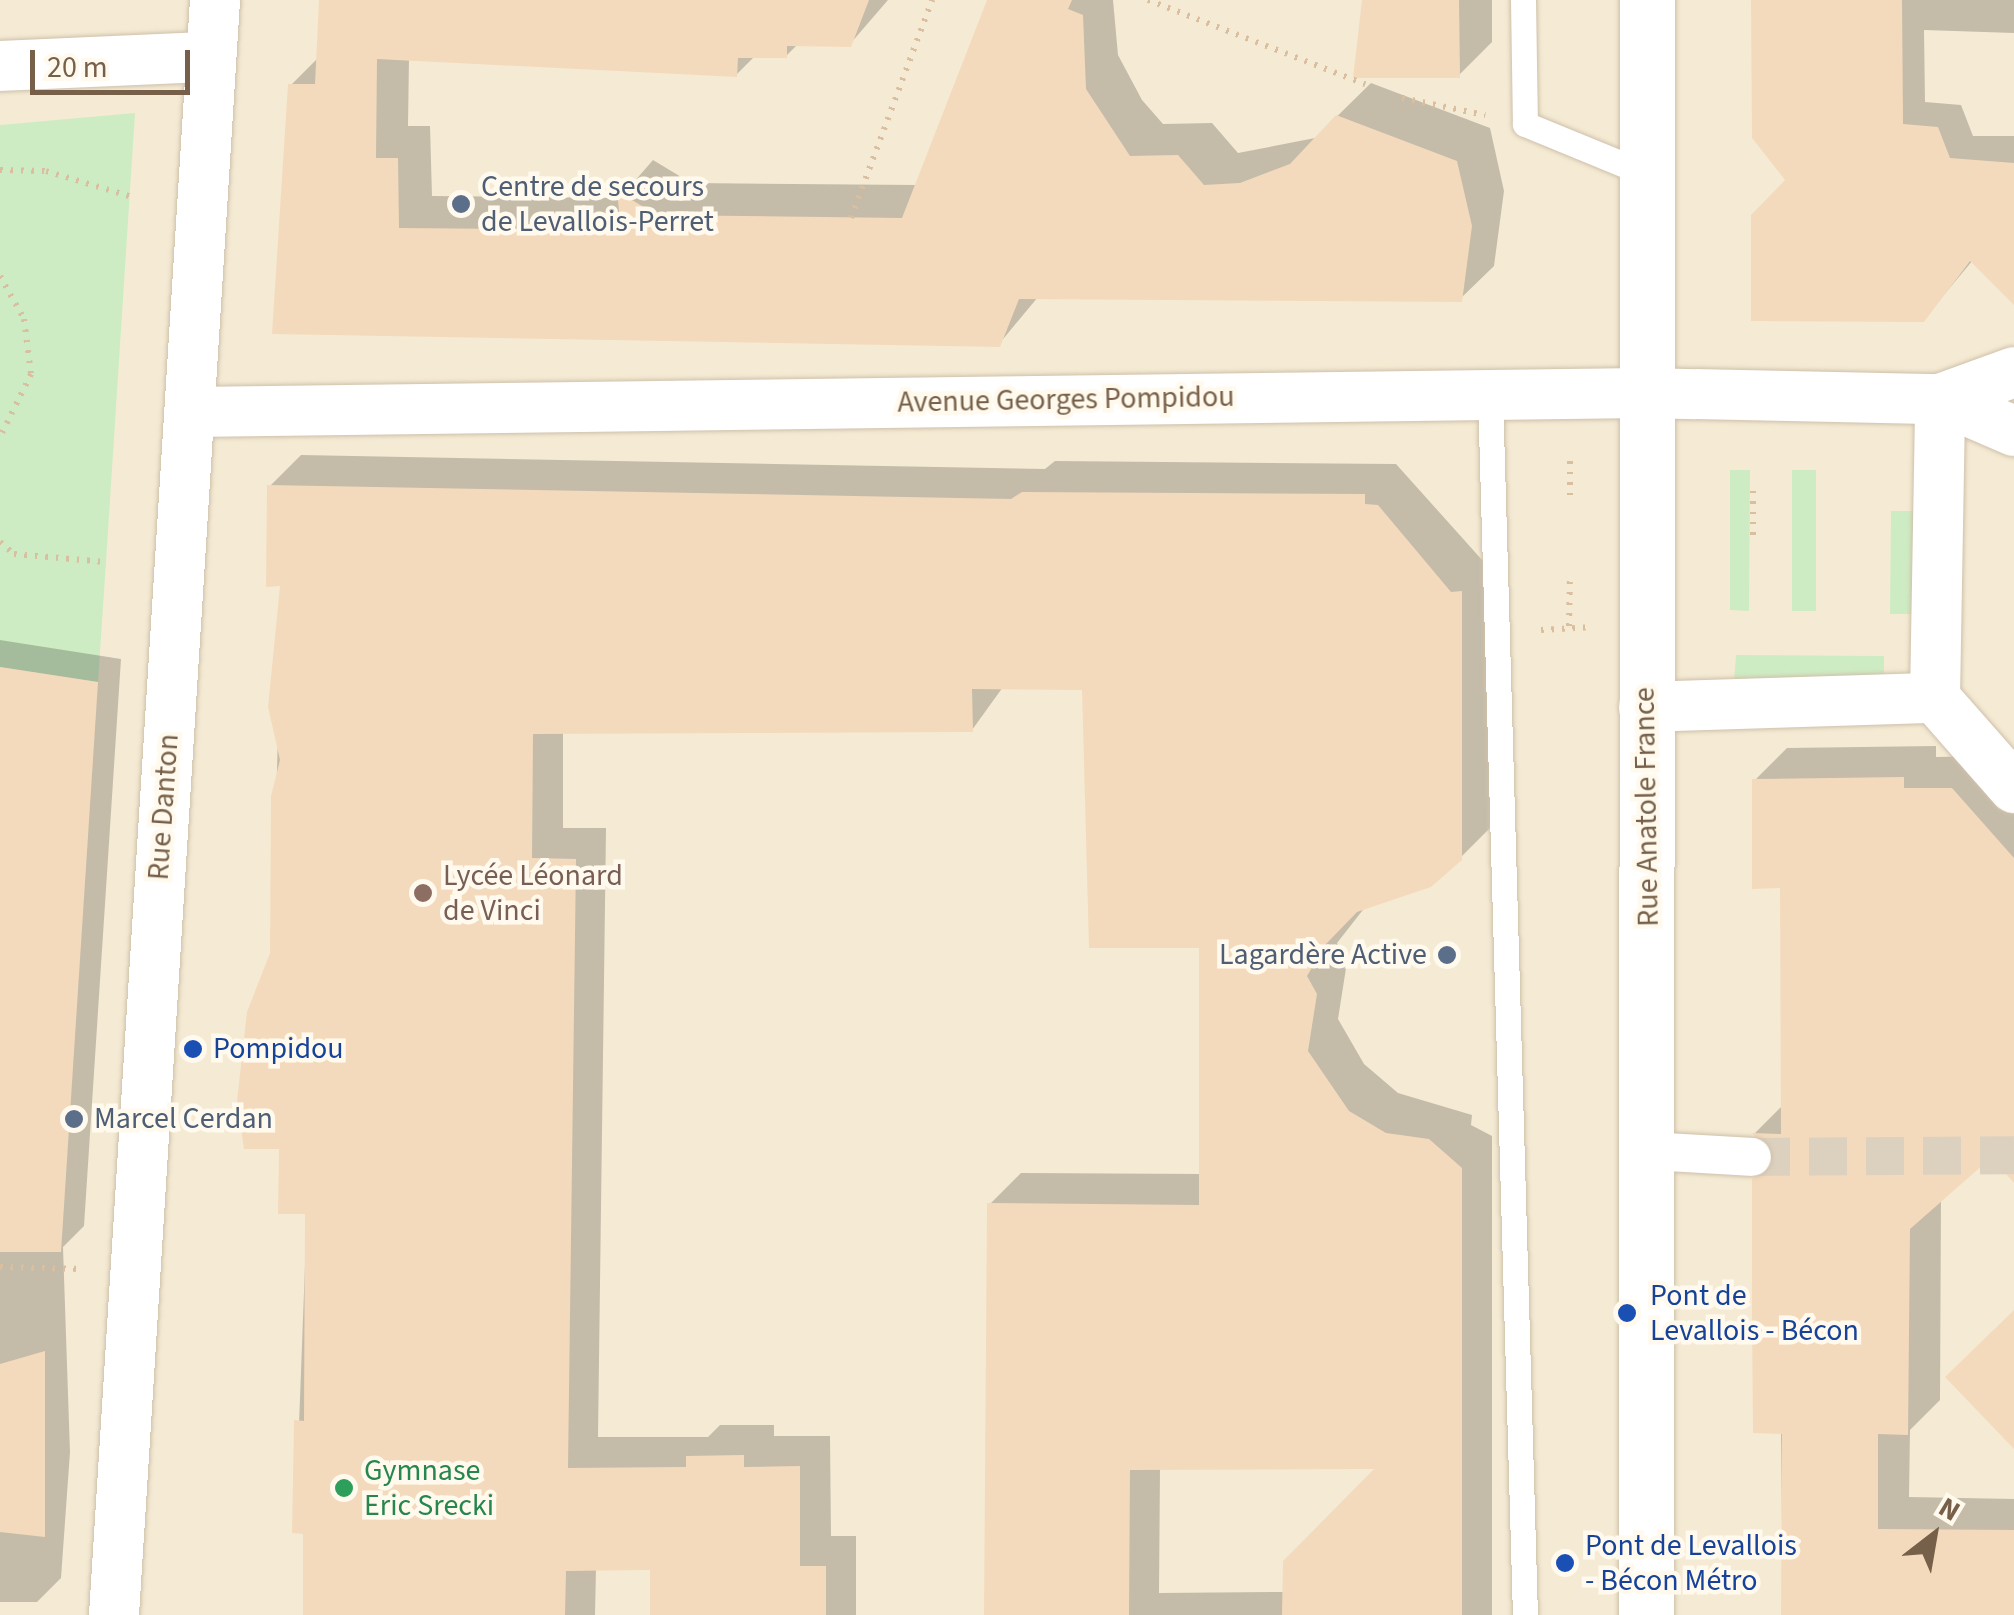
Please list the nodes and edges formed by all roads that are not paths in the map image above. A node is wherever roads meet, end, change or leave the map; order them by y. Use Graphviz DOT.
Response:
graph roads {
  1 [pos="215,0"];
  2 [pos="1523,0"];
  3 [pos="1647,0"];
  4 [pos="208,57"];
  5 [pos="0,66"];
  6 [pos="1646,174"];
  7 [pos="2014,372"];
  8 [pos="1490,394"];
  9 [pos="1644,394"];
  10 [pos="1940,399"];
  11 [pos="191,412"];
  12 [pos="2014,431"];
  13 [pos="1936,698"];
  14 [pos="1644,707"];
  15 [pos="2014,788"];
  16 [pos="1649,1151"];
  17 [pos="1752,1157"];
  18 [pos="114,1615"];
  19 [pos="1525,1615"];
  20 [pos="1646,1615"];
  1 -- 4 [label="street, Rue Danton"];
  2 -- 6 [label="lane"];
  3 -- 6 [label="main road, Rue Anatole France"];
  4 -- 5 [label="street"];
  4 -- 11 [label="street, Rue Danton"];
  6 -- 9 [label="main road, Rue Anatole France"];
  7 -- 10 [label="street, Avenue Georges Pompidou"];
  8 -- 9 [label="street, Avenue Georges Pompidou"];
  8 -- 11 [label="street, Avenue Georges Pompidou"];
  8 -- 19 [label="lane"];
  9 -- 10 [label="street, Avenue Georges Pompidou"];
  9 -- 14 [label="main road, Rue Anatole France"];
  10 -- 12 [label="street, Avenue Georges Pompidou"];
  10 -- 13 [label="street"];
  11 -- 18 [label="street, Rue Danton"];
  13 -- 14 [label="street"];
  13 -- 15 [label="street"];
  14 -- 16 [label="main road, Rue Anatole France"];
  16 -- 17 [label="street"];
  16 -- 20 [label="main road, Rue Anatole France"];
}
